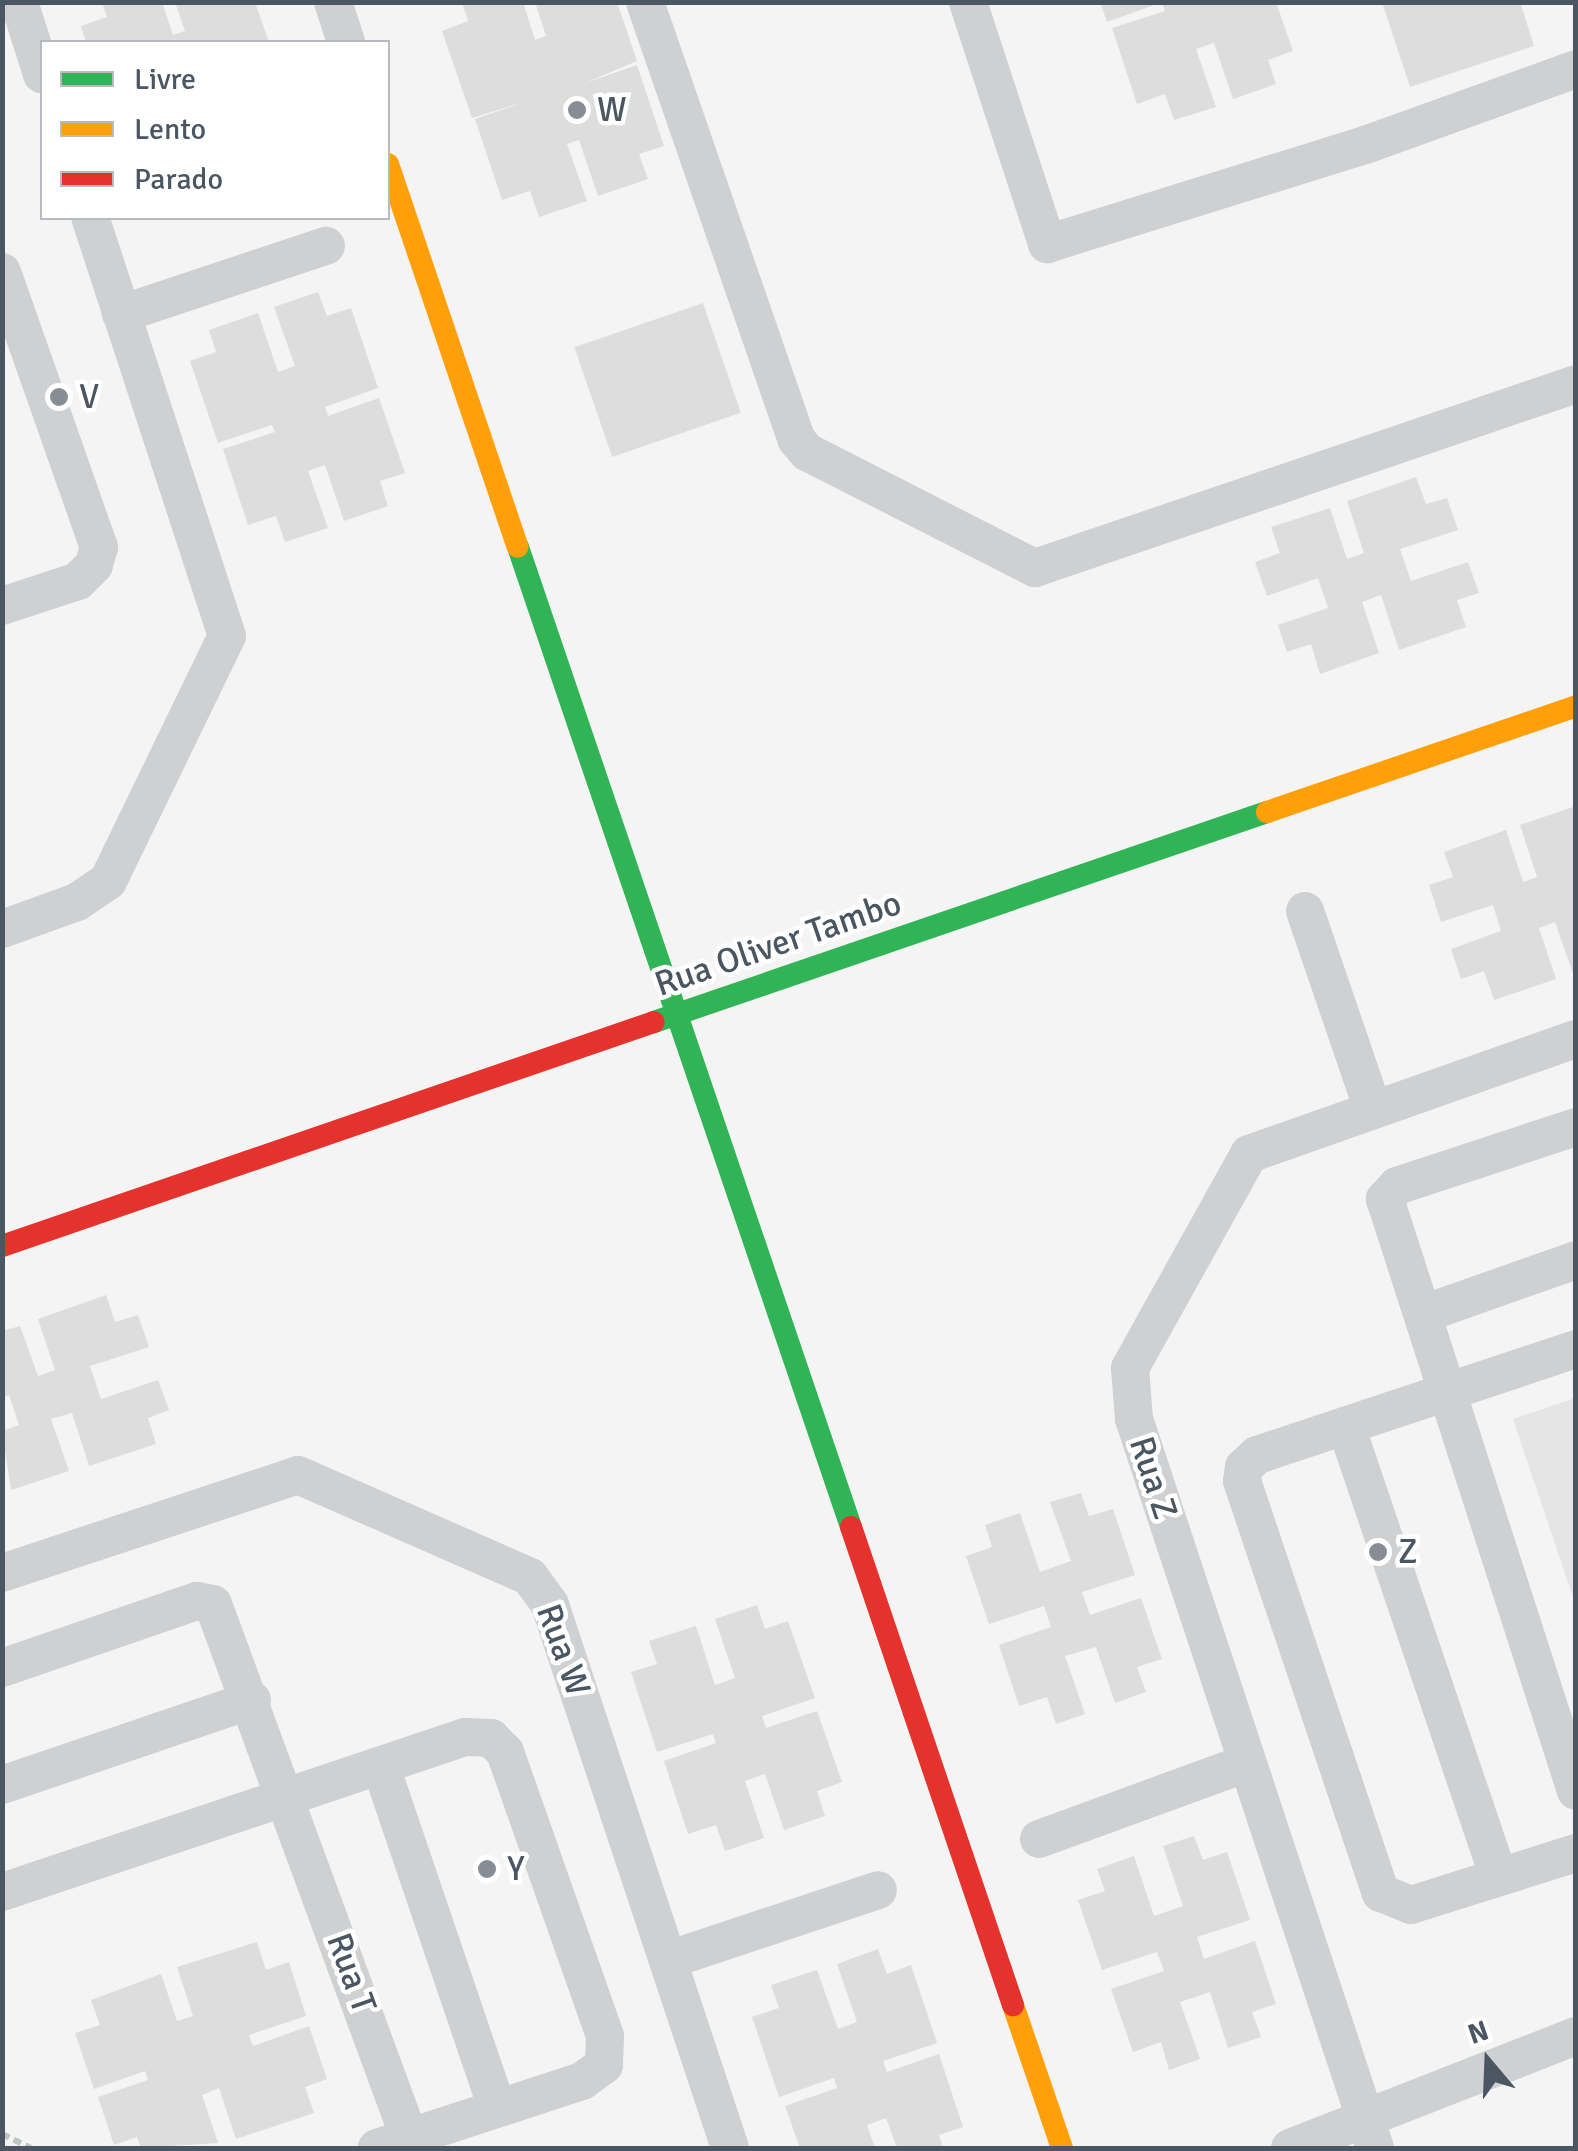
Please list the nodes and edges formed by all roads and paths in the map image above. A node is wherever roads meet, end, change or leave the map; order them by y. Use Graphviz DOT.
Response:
graph roads {
  1 [pos="19,2"];
  2 [pos="332,2"];
  3 [pos="645,2"];
  4 [pos="968,2"];
  5 [pos="345,40"];
  6 [pos="40,68"];
  7 [pos="1576,70"];
  8 [pos="390,170"];
  9 [pos="91,220"];
  10 [pos="326,246"];
  11 [pos="2,272"];
  12 [pos="121,314"];
  13 [pos="1576,384"];
  14 [pos="2,606"];
  15 [pos="1576,706"];
  16 [pos="1306,911"];
  17 [pos="2,929"];
  18 [pos="676,1016"];
  19 [pos="1576,1039"];
  20 [pos="1372,1107"];
  21 [pos="1576,1127"];
  22 [pos="2,1246"];
  23 [pos="1576,1260"];
  24 [pos="1423,1314"];
  25 [pos="1576,1349"];
  26 [pos="1446,1392"];
  27 [pos="1346,1426"];
  28 [pos="2,1574"];
  29 [pos="2,1668"];
  30 [pos="252,1700"];
  31 [pos="1248,1763"];
  32 [pos="380,1767"];
  33 [pos="2,1785"];
  34 [pos="1576,1791"];
  35 [pos="288,1797"];
  36 [pos="1039,1839"];
  37 [pos="1576,1853"];
  38 [pos="1499,1877"];
  39 [pos="878,1890"];
  40 [pos="2,1892"];
  41 [pos="671,1959"];
  42 [pos="1576,2036"];
  43 [pos="497,2108"];
  44 [pos="2,2134"];
  45 [pos="1371,2135"];
  46 [pos="400,2145"];
  47 [pos="31,2148"];
  48 [pos="730,2148"];
  49 [pos="1062,2148"];
  50 [pos="1290,2148"];
  1 -- 6 [label="street"];
  2 -- 5 [label="street"];
  3 -- 13 [label="street"];
  4 -- 7 [label="street"];
  8 -- 18 [label="street"];
  9 -- 12 [label="street"];
  10 -- 12 [label="street"];
  11 -- 14 [label="street"];
  12 -- 17 [label="street"];
  15 -- 18 [label="street, Rua Oliver Tambo"];
  16 -- 20 [label="street"];
  18 -- 22 [label="street, Rua Oliver Tambo"];
  18 -- 49 [label="street"];
  19 -- 20 [label="street, Rua Z"];
  20 -- 31 [label="street, Rua Z"];
  21 -- 24 [label="street"];
  23 -- 24 [label="street"];
  24 -- 26 [label="street"];
  25 -- 26 [label="street"];
  26 -- 27 [label="street"];
  26 -- 34 [label="street"];
  27 -- 38 [label="street"];
  27 -- 38 [label="street"];
  28 -- 41 [label="street, Rua W"];
  29 -- 30 [label="street, Rua T"];
  30 -- 33 [label="street"];
  30 -- 35 [label="street, Rua T"];
  31 -- 36 [label="street"];
  31 -- 45 [label="street, Rua Z"];
  32 -- 35 [label="street"];
  32 -- 43 [label="street"];
  32 -- 43 [label="street"];
  35 -- 40 [label="street"];
  35 -- 46 [label="street, Rua T"];
  37 -- 38 [label="street"];
  39 -- 41 [label="street"];
  41 -- 48 [label="street, Rua W"];
  42 -- 45 [label="street"];
  43 -- 46 [label="street"];
  44 -- 47 [label="path"];
  45 -- 50 [label="street"];
}
